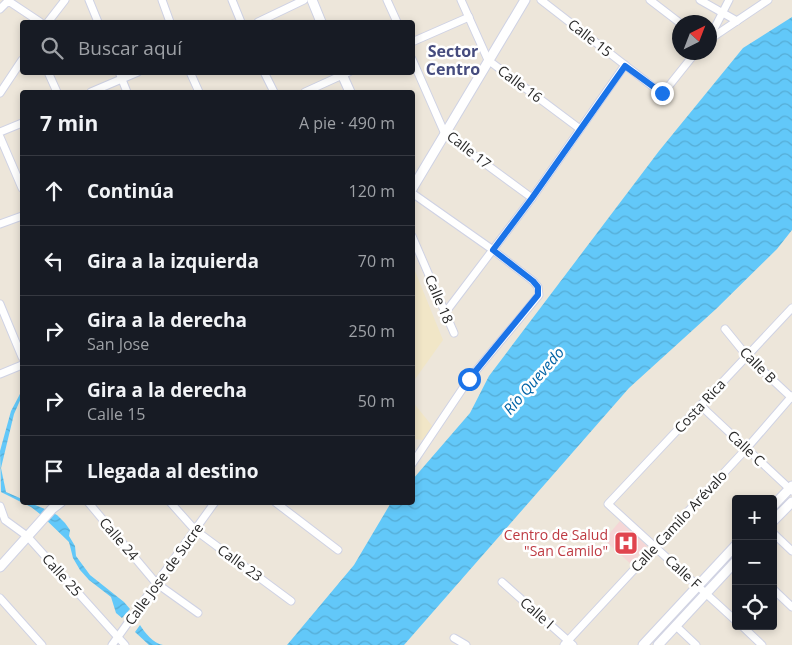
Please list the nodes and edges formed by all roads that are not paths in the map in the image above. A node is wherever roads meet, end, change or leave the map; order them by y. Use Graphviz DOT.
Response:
graph roads {
  1 [pos="65,0"];
  2 [pos="89,0"];
  3 [pos="162,0"];
  4 [pos="232,0"];
  5 [pos="304,0"];
  6 [pos="312,0"];
  7 [pos="387,0"];
  8 [pos="461,0"];
  9 [pos="525,0"];
  10 [pos="541,0"];
  11 [pos="650,0"];
  12 [pos="700,0"];
  13 [pos="729,0"];
  14 [pos="768,0"];
  15 [pos="0,9"];
  16 [pos="722,13"];
  17 [pos="469,16"];
  18 [pos="672,17"];
  19 [pos="37,20"];
  20 [pos="50,20"];
  21 [pos="97,20"];
  22 [pos="169,20"];
  23 [pos="240,20"];
  24 [pos="262,20"];
  25 [pos="320,20"];
  26 [pos="396,20"];
  27 [pos="737,21"];
  28 [pos="717,24"];
  29 [pos="717,34"];
  30 [pos="415,41"];
  31 [pos="488,60"];
  32 [pos="690,60"];
  33 [pos="20,63"];
  34 [pos="625,66"];
  35 [pos="415,67"];
  36 [pos="49,75"];
  37 [pos="191,75"];
  38 [pos="266,75"];
  39 [pos="340,75"];
  40 [pos="345,75"];
  41 [pos="120,76"];
  42 [pos="56,90"];
  43 [pos="95,90"];
  44 [pos="126,90"];
  45 [pos="198,90"];
  46 [pos="273,90"];
  47 [pos="309,90"];
  48 [pos="349,90"];
  49 [pos="0,93"];
  50 [pos="20,123"];
  51 [pos="580,129"];
  52 [pos="0,132"];
  53 [pos="445,134"];
  54 [pos="0,137"];
  55 [pos="20,183"];
  56 [pos="415,184"];
  57 [pos="415,196"];
  58 [pos="532,198"];
  59 [pos="20,217"];
  60 [pos="0,224"];
  61 [pos="415,243"];
  62 [pos="493,250"];
  63 [pos="0,304"];
  64 [pos="792,308"];
  65 [pos="446,313"];
  66 [pos="725,330"];
  67 [pos="454,334"];
  68 [pos="20,352"];
  69 [pos="747,356"];
  70 [pos="20,366"];
  71 [pos="0,374"];
  72 [pos="792,397"];
  73 [pos="700,405"];
  74 [pos="746,449"];
  75 [pos="415,455"];
  76 [pos="791,488"];
  77 [pos="777,502"];
  78 [pos="792,502"];
  79 [pos="608,504"];
  80 [pos="57,505"];
  81 [pos="91,505"];
  82 [pos="173,505"];
  83 [pos="213,505"];
  84 [pos="279,505"];
  85 [pos="0,506"];
  86 [pos="777,517"];
  87 [pos="2,521"];
  88 [pos="195,530"];
  89 [pos="27,536"];
  90 [pos="777,538"];
  91 [pos="655,547"];
  92 [pos="338,550"];
  93 [pos="732,550"];
  94 [pos="792,551"];
  95 [pos="732,566"];
  96 [pos="0,567"];
  97 [pos="156,582"];
  98 [pos="502,582"];
  99 [pos="698,586"];
  100 [pos="777,593"];
  101 [pos="707,594"];
  102 [pos="0,598"];
  103 [pos="290,601"];
  104 [pos="792,607"];
  105 [pos="198,613"];
  106 [pos="732,617"];
  107 [pos="676,626"];
  108 [pos="746,630"];
  109 [pos="118,638"];
  110 [pos="454,638"];
  111 [pos="568,644"];
  112 [pos="42,645"];
  113 [pos="112,645"];
  114 [pos="125,645"];
  115 [pos="466,645"];
  116 [pos="643,645"];
  117 [pos="658,645"];
  118 [pos="696,645"];
  119 [pos="762,645"];
  1 -- 20 [label="street"];
  2 -- 21 [label="street"];
  3 -- 22 [label="street"];
  4 -- 23 [label="street"];
  5 -- 24 [label="street"];
  6 -- 25 [label="main road"];
  7 -- 26 [label="street"];
  8 -- 17 [label="street, Calle 16"];
  9 -- 31 [label="main road"];
  10 -- 34 [label="street, Calle 15"];
  11 -- 18 [label="street"];
  12 -- 16 [label="street"];
  13 -- 16 [label="street"];
  14 -- 27 [label="street"];
  15 -- 19 [label="street"];
  16 -- 27 [label="street"];
  16 -- 28 [label="street"];
  17 -- 30 [label="street"];
  17 -- 31 [label="street, Calle 16"];
  27 -- 29 [label="street"];
  31 -- 51 [label="street, Calle 16"];
  31 -- 53 [label="main road"];
  32 -- 34 [label="street, Calle 15"];
  33 -- 49 [label="street"];
  34 -- 51 [label="street"];
  35 -- 53 [label="street, Calle 17"];
  36 -- 42 [label="street"];
  37 -- 45 [label="street"];
  38 -- 46 [label="street"];
  39 -- 47 [label="street"];
  40 -- 48 [label="main road"];
  41 -- 43 [label="street"];
  41 -- 44 [label="street"];
  50 -- 52 [label="street"];
  51 -- 58 [label="street"];
  53 -- 56 [label="main road"];
  53 -- 58 [label="street, Calle 17"];
  54 -- 55 [label="street"];
  57 -- 62 [label="street"];
  58 -- 62 [label="street"];
  59 -- 60 [label="street"];
  61 -- 65 [label="street, Calle 18"];
  62 -- 65 [label="street"];
  62 -- 75 [label="street"];
  63 -- 68 [label="street"];
  64 -- 69 [label="street, Costa Rica"];
  65 -- 67 [label="street, Calle 18"];
  66 -- 69 [label="street, Calle B"];
  69 -- 72 [label="street, Calle B"];
  69 -- 73 [label="street, Costa Rica"];
  70 -- 71 [label="street"];
  72 -- 74 [label="street, Calle Camilo Arévalo"];
  73 -- 74 [label="street, Calle C"];
  73 -- 79 [label="street, Costa Rica"];
  74 -- 76 [label="street, Calle C"];
  74 -- 91 [label="street, Calle Camilo Arévalo"];
  76 -- 77 [label="main road"];
  78 -- 86 [label="main road"];
  79 -- 91 [label="street, Calle F"];
  80 -- 89 [label="main road"];
  81 -- 97 [label="street, Calle 24"];
  82 -- 88 [label="street, Calle 23"];
  83 -- 88 [label="street, Calle Jose de Sucre"];
  84 -- 92 [label="street"];
  85 -- 87 [label="street, Calle 25"];
  87 -- 89 [label="street, Calle 25"];
  88 -- 97 [label="street, Calle Jose de Sucre"];
  88 -- 103 [label="street, Calle 23"];
  89 -- 96 [label="main road"];
  89 -- 109 [label="street, Calle 25"];
  90 -- 94 [label="street"];
  91 -- 99 [label="street, Calle F"];
  91 -- 111 [label="street, Calle Camilo Arévalo"];
  93 -- 99 [label="main road"];
  95 -- 101 [label="main road"];
  97 -- 105 [label="street, Calle 24"];
  97 -- 109 [label="street, Calle Jose de Sucre"];
  98 -- 111 [label="street, Calle I"];
  99 -- 101 [label="street, Calle F"];
  99 -- 116 [label="main road"];
  100 -- 104 [label="street"];
  101 -- 106 [label="street, Calle F"];
  101 -- 107 [label="main road"];
  102 -- 112 [label="street"];
  107 -- 117 [label="main road"];
  107 -- 118 [label="street"];
  108 -- 119 [label="street"];
  109 -- 113 [label="street, Calle Jose de Sucre"];
  109 -- 114 [label="street, Calle 25"];
  110 -- 115 [label="street"];
}
